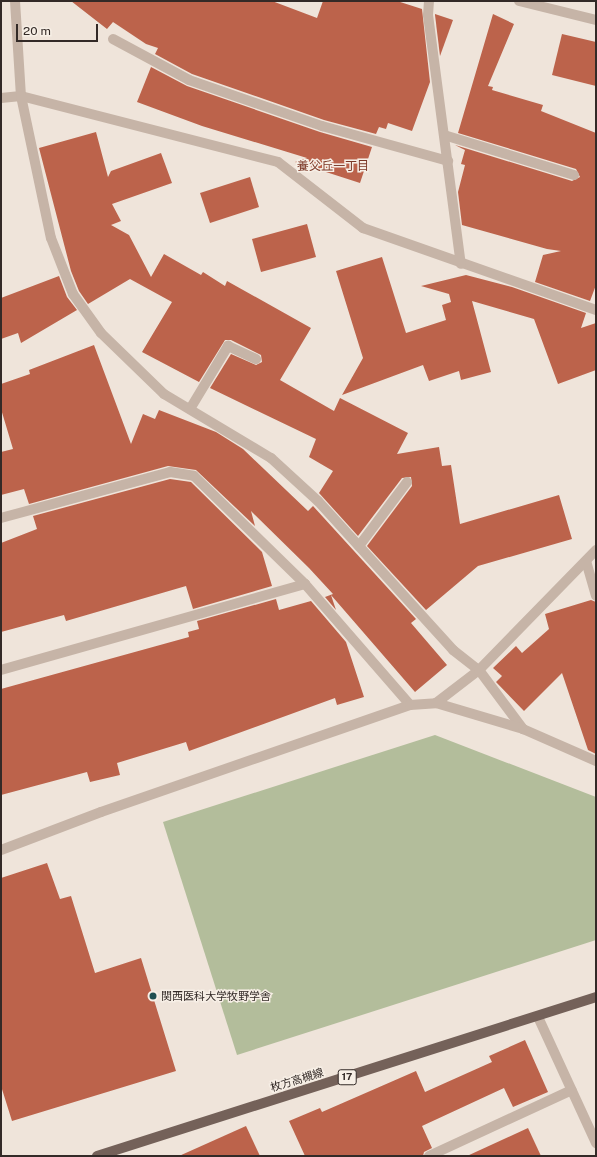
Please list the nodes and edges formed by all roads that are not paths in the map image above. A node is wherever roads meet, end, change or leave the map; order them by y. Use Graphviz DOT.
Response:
graph roads {
  1 [pos="15,1"];
  2 [pos="429,1"];
  3 [pos="519,1"];
  4 [pos="596,20"];
  5 [pos="113,38"];
  6 [pos="21,96"];
  7 [pos="1,98"];
  8 [pos="444,135"];
  9 [pos="448,161"];
  10 [pos="574,175"];
  11 [pos="461,264"];
  12 [pos="596,310"];
  13 [pos="256,359"];
  14 [pos="190,409"];
  15 [pos="407,482"];
  16 [pos="1,518"];
  17 [pos="359,546"];
  18 [pos="596,550"];
  19 [pos="586,561"];
  20 [pos="305,584"];
  21 [pos="596,596"];
  22 [pos="1,670"];
  23 [pos="479,670"];
  24 [pos="436,703"];
  25 [pos="410,706"];
  26 [pos="523,730"];
  27 [pos="596,761"];
  28 [pos="1,850"];
  29 [pos="596,997"];
  30 [pos="538,1017"];
  31 [pos="572,1090"];
  32 [pos="596,1143"];
  33 [pos="103,1155"];
  34 [pos="429,1156"];
  1 -- 6 [label="street"];
  2 -- 8 [label="street"];
  3 -- 4 [label="street"];
  5 -- 9 [label="street"];
  6 -- 7 [label="street"];
  6 -- 11 [label="street"];
  6 -- 14 [label="street"];
  8 -- 9 [label="street"];
  8 -- 10 [label="street"];
  9 -- 11 [label="street"];
  11 -- 12 [label="street"];
  13 -- 14 [label="street"];
  14 -- 17 [label="street"];
  15 -- 17 [label="street"];
  16 -- 20 [label="street"];
  17 -- 23 [label="street"];
  18 -- 19 [label="street"];
  19 -- 21 [label="street"];
  19 -- 23 [label="street"];
  20 -- 22 [label="street"];
  20 -- 25 [label="street"];
  23 -- 24 [label="street"];
  23 -- 26 [label="street"];
  24 -- 25 [label="street"];
  24 -- 26 [label="street"];
  25 -- 28 [label="street"];
  26 -- 27 [label="street"];
  29 -- 30 [label="main road, 枚方高槻線 / 17"];
  30 -- 31 [label="street"];
  30 -- 33 [label="main road, 枚方高槻線 / 17"];
  31 -- 32 [label="street"];
  31 -- 34 [label="street"];
}
